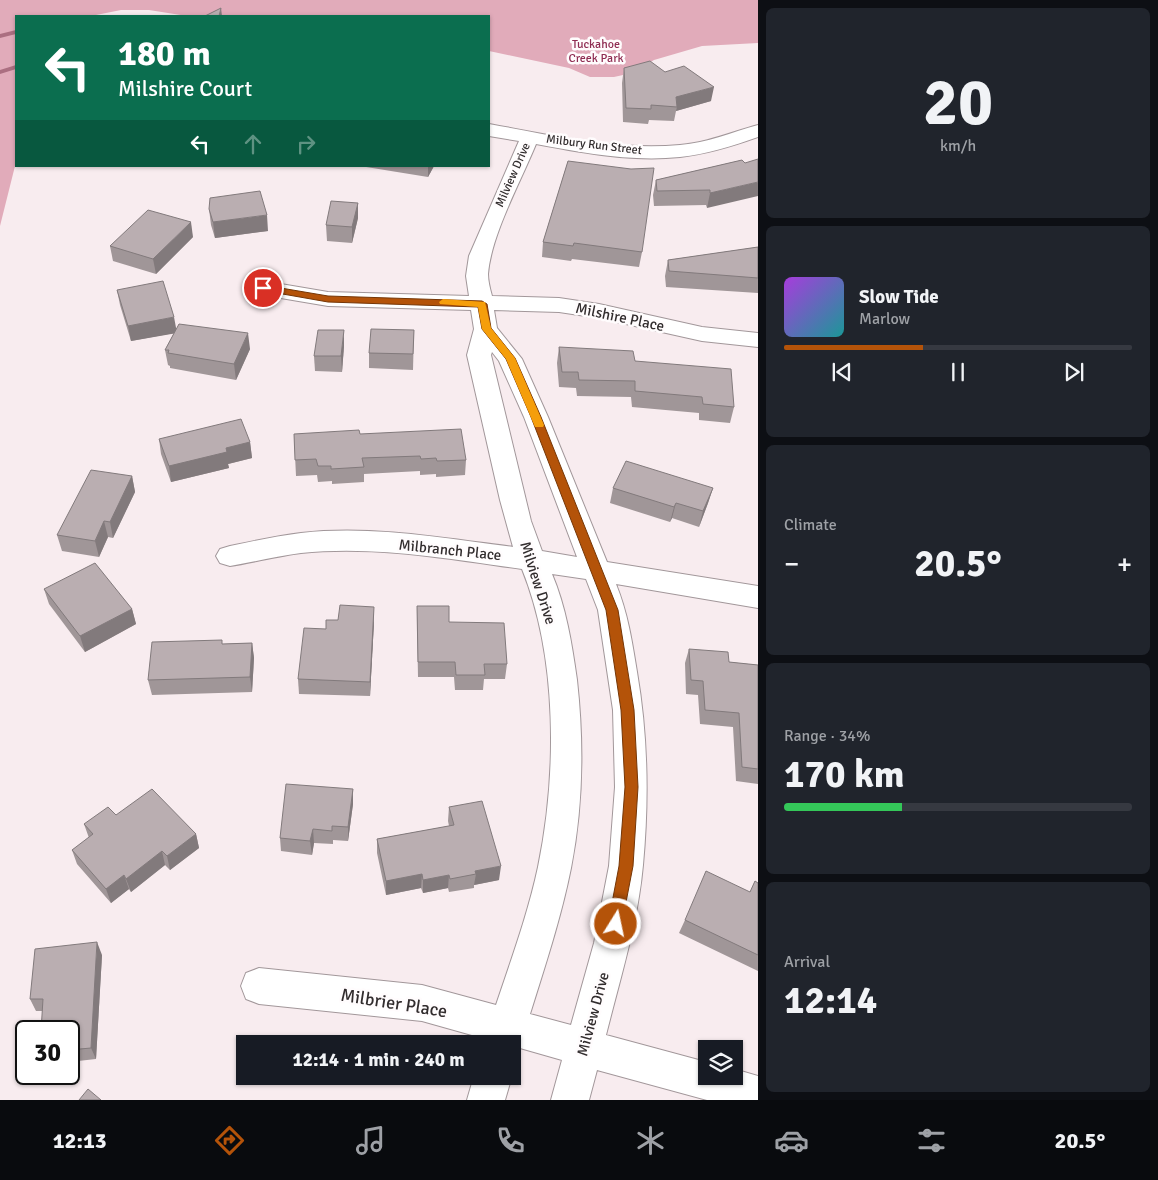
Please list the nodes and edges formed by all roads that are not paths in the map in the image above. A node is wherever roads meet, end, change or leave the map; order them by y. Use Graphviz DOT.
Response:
graph roads {
  1 [pos="490,130"];
  2 [pos="758,131"];
  3 [pos="530,137"];
  4 [pos="263,288"];
  5 [pos="484,316"];
  6 [pos="758,340"];
  7 [pos="230,556"];
  8 [pos="533,560"];
  9 [pos="597,571"];
  10 [pos="758,597"];
  11 [pos="259,986"];
  12 [pos="505,1035"];
  13 [pos="521,1038"];
  14 [pos="584,1048"];
  15 [pos="490,1085"];
  16 [pos="758,1095"];
  17 [pos="486,1100"];
  18 [pos="570,1100"];
  1 -- 3 [label="street, Milbury Run Street"];
  2 -- 3 [label="street, Milbury Run Street"];
  3 -- 5 [label="street, Milview Drive"];
  4 -- 5 [label="street, Milshire Place"];
  5 -- 6 [label="street, Milshire Place"];
  5 -- 8 [label="street, Milview Drive"];
  5 -- 9 [label="street, Milview Drive"];
  7 -- 8 [label="street, Milbranch Place"];
  8 -- 9 [label="street, Milbranch Place"];
  8 -- 12 [label="street, Milview Drive"];
  9 -- 10 [label="street, Milbranch Place"];
  9 -- 14 [label="street, Milview Drive"];
  11 -- 12 [label="street, Milbrier Place"];
  13 -- 14 [label="street, Milbrier Place"];
  14 -- 16 [label="street, Milbrier Place"];
  14 -- 18 [label="street, Milview Drive"];
  15 -- 17 [label="street"];
}
